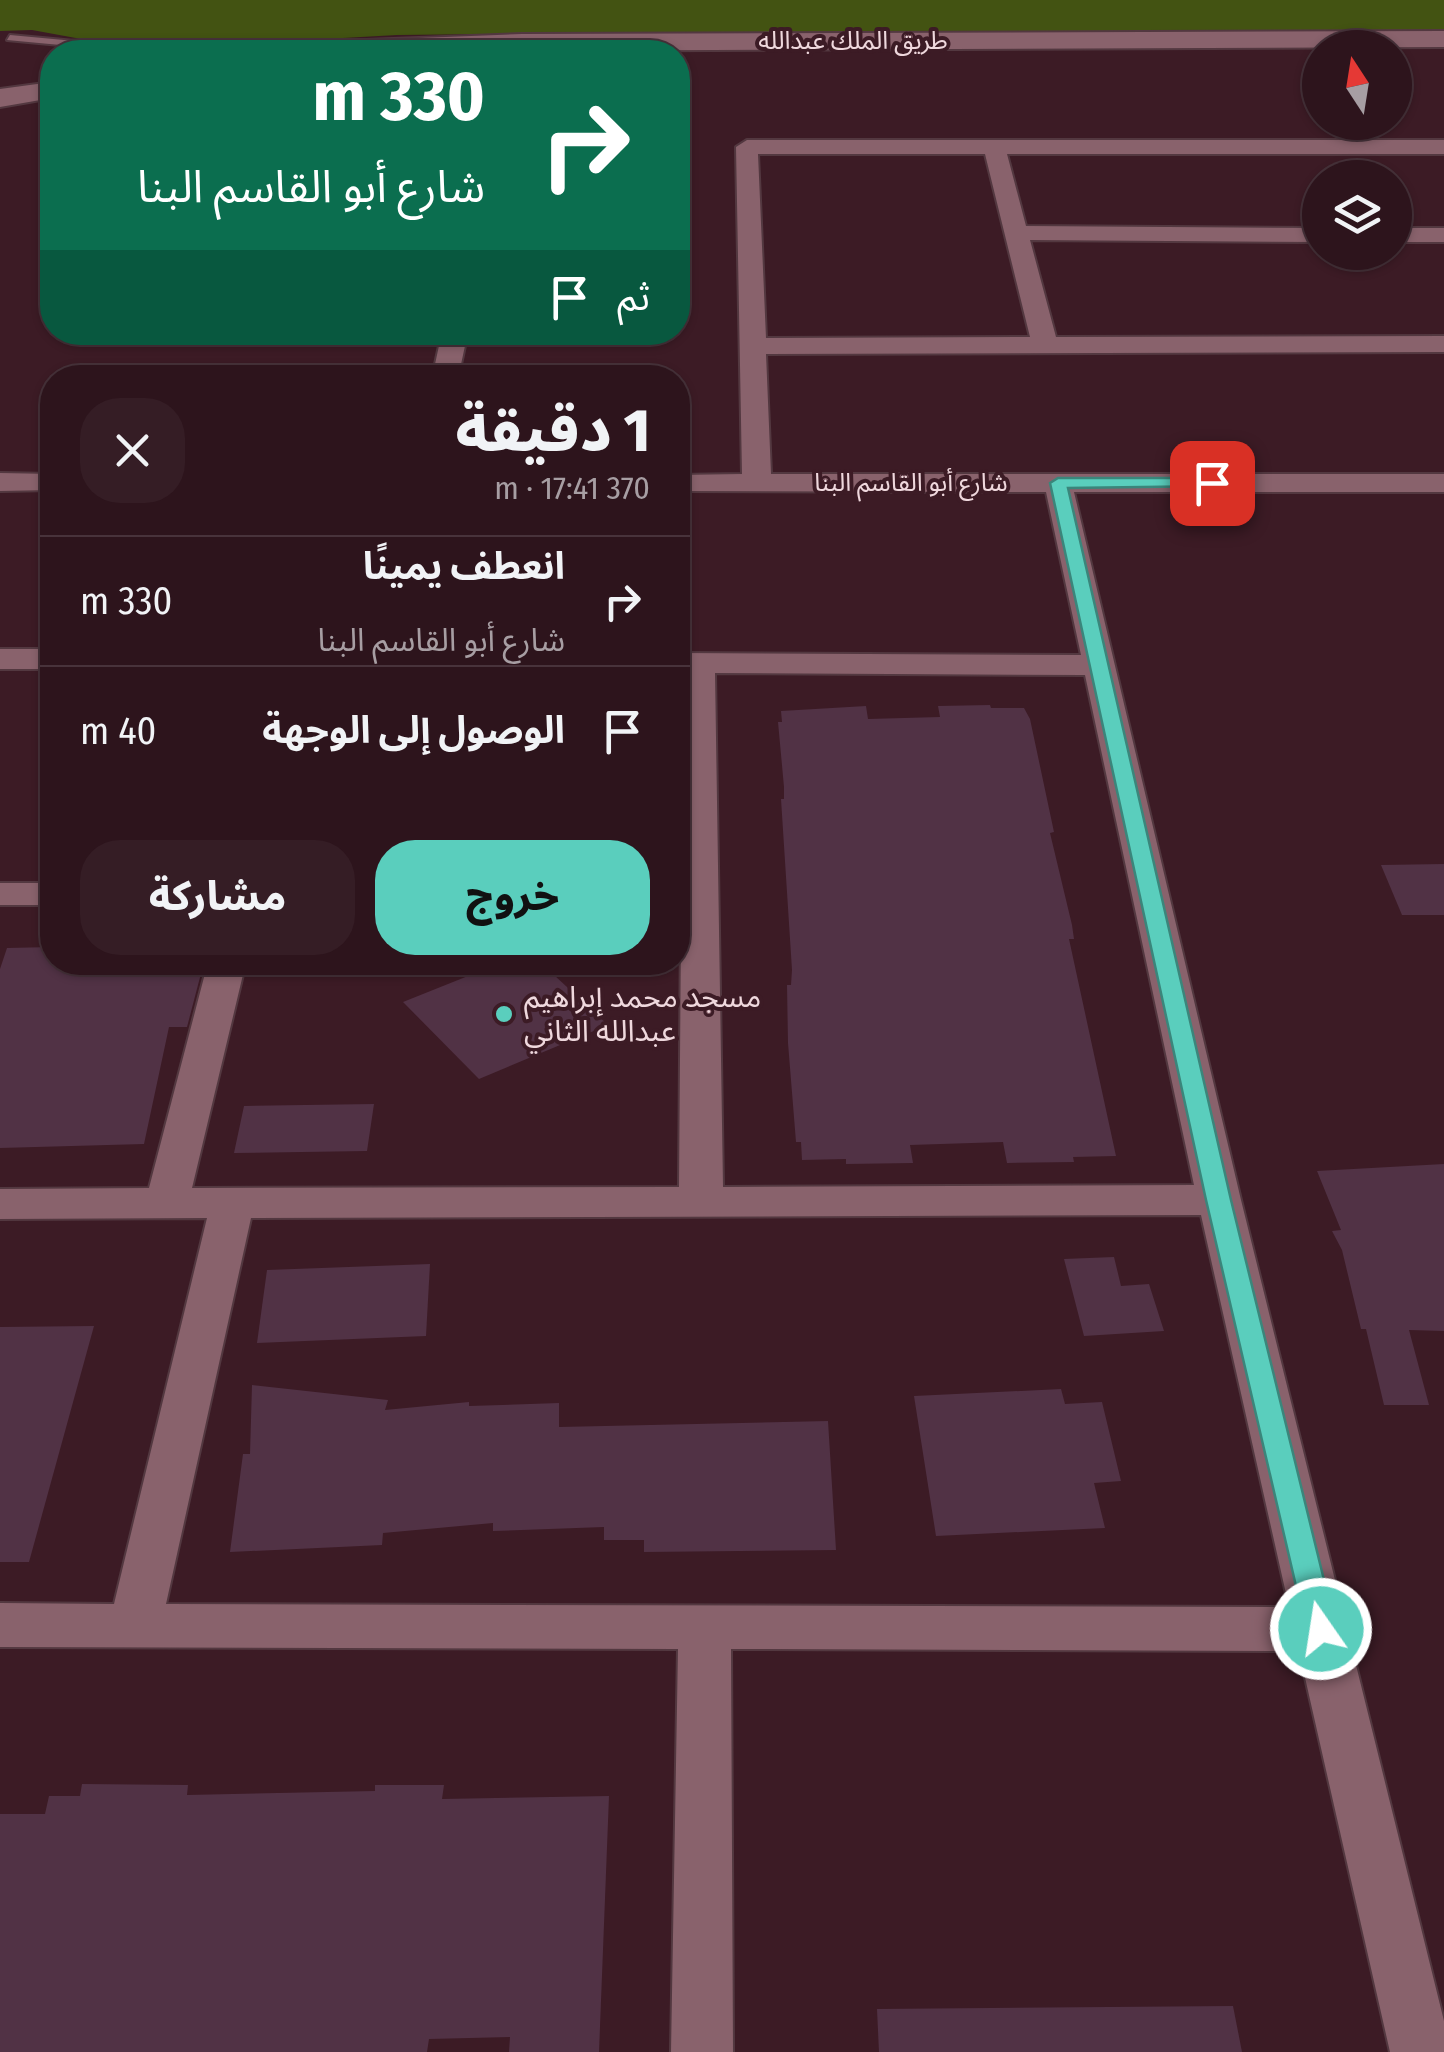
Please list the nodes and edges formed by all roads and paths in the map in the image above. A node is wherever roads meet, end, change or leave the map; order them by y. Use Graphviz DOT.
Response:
graph roads {
  1 [pos="10,38"];
  2 [pos="40,41"];
  3 [pos="1444,43"];
  4 [pos="690,44"];
  5 [pos="1412,45"];
  6 [pos="1302,52"];
  7 [pos="1302,53"];
  8 [pos="1412,55"];
  9 [pos="1444,55"];
  10 [pos="690,56"];
  11 [pos="1412,63"];
  12 [pos="1444,64"];
  13 [pos="40,77"];
  14 [pos="0,83"];
  15 [pos="40,92"];
  16 [pos="0,98"];
  17 [pos="994,147"];
  18 [pos="1444,147"];
  19 [pos="1015,234"];
  20 [pos="1302,235"];
  21 [pos="1412,235"];
  22 [pos="1444,236"];
  23 [pos="1045,344"];
  24 [pos="1444,344"];
  25 [pos="755,346"];
  26 [pos="0,482"];
  27 [pos="40,482"];
  28 [pos="690,482"];
  29 [pos="756,482"];
  30 [pos="1058,483"];
  31 [pos="1444,483"];
  32 [pos="0,659"];
  33 [pos="40,659"];
  34 [pos="690,663"];
  35 [pos="1097,665"];
  36 [pos="0,894"];
  37 [pos="40,894"];
  38 [pos="690,941"];
  39 [pos="224,975"];
  40 [pos="1219,1200"];
  41 [pos="701,1202"];
  42 [pos="168,1203"];
  43 [pos="234,1203"];
  44 [pos="0,1204"];
  45 [pos="0,1625"];
  46 [pos="135,1626"];
  47 [pos="705,1627"];
  48 [pos="1321,1629"];
  49 [pos="702,2052"];
  50 [pos="1421,2052"];
  1 -- 2 [label="lane"];
  3 -- 5 [label="street"];
  4 -- 6 [label="street, طريق الملك عبدالله"];
  7 -- 10 [label="street, طريق الملك عبدالله"];
  8 -- 9 [label="street"];
  11 -- 12 [label="street"];
  13 -- 14 [label="street"];
  15 -- 16 [label="street"];
  17 -- 18 [label="street"];
  17 -- 19 [label="street"];
  17 -- 25 [label="street"];
  19 -- 20 [label="street"];
  19 -- 23 [label="street"];
  21 -- 22 [label="street"];
  23 -- 24 [label="street"];
  23 -- 25 [label="street"];
  25 -- 29 [label="street"];
  26 -- 27 [label="street"];
  28 -- 29 [label="street, شارع أبو القاسم البنا"];
  29 -- 30 [label="street, شارع أبو القاسم البنا"];
  30 -- 31 [label="street, شارع أبو القاسم البنا"];
  30 -- 35 [label="street"];
  32 -- 33 [label="street"];
  34 -- 35 [label="street"];
  35 -- 40 [label="street"];
  36 -- 37 [label="street"];
  38 -- 41 [label="street"];
  39 -- 42 [label="street"];
  40 -- 41 [label="street"];
  40 -- 48 [label="street"];
  41 -- 43 [label="street"];
  42 -- 43 [label="street"];
  42 -- 44 [label="street"];
  43 -- 46 [label="street"];
  45 -- 46 [label="street"];
  46 -- 47 [label="street"];
  47 -- 48 [label="street"];
  47 -- 49 [label="street"];
  48 -- 50 [label="street"];
}
